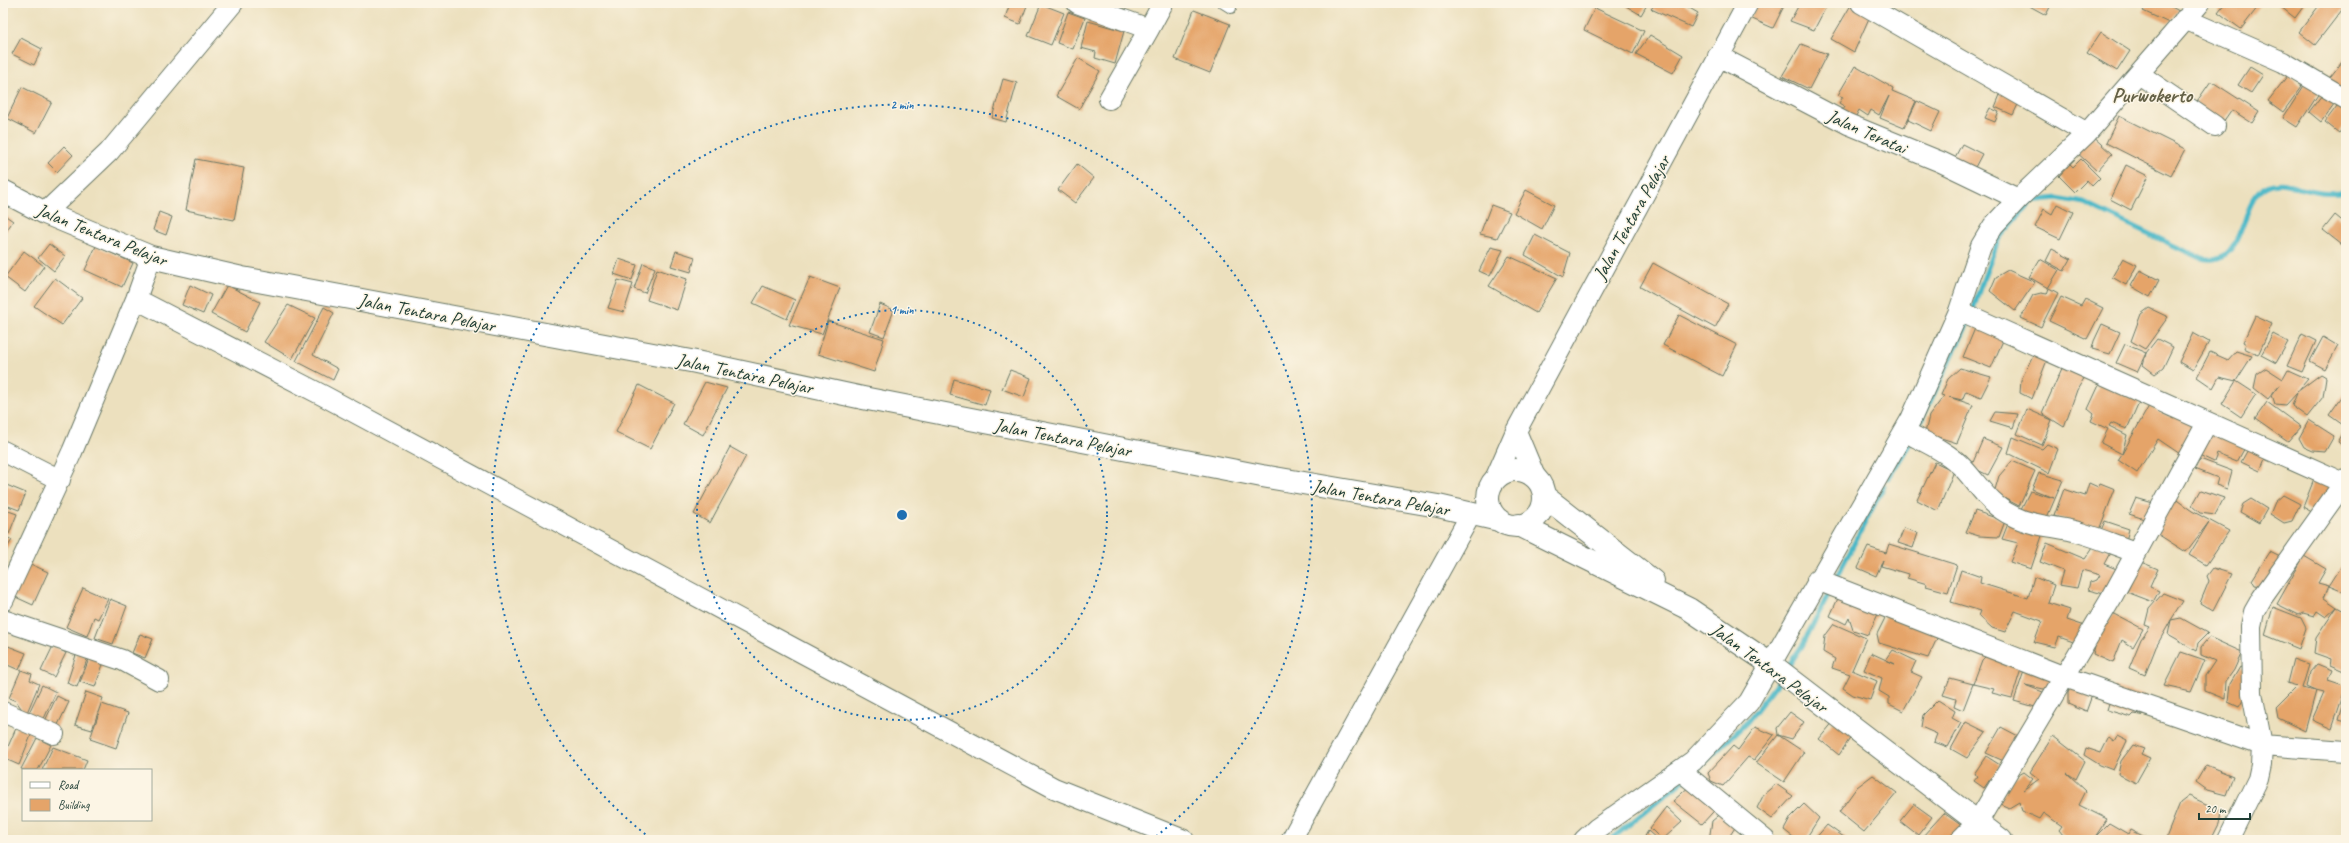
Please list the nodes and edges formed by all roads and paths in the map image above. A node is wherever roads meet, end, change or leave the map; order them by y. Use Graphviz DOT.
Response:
graph roads {
  1 [pos="233,3"];
  2 [pos="1077,3"];
  3 [pos="1163,3"];
  4 [pos="1748,3"];
  5 [pos="1861,3"];
  6 [pos="2200,3"];
  7 [pos="2186,19"];
  8 [pos="1149,29"];
  9 [pos="1718,56"];
  10 [pos="2139,74"];
  11 [pos="1109,99"];
  12 [pos="2346,99"];
  13 [pos="2215,126"];
  14 [pos="2087,133"];
  15 [pos="3,191"];
  16 [pos="2018,199"];
  17 [pos="45,212"];
  18 [pos="151,257"];
  19 [pos="136,299"];
  20 [pos="1967,315"];
  21 [pos="2207,423"];
  22 [pos="1516,432"];
  23 [pos="1911,434"];
  24 [pos="3,451"];
  25 [pos="60,480"];
  26 [pos="2345,481"];
  27 [pos="1492,484"];
  28 [pos="1540,487"];
  29 [pos="1438,506"];
  30 [pos="1471,514"];
  31 [pos="1509,522"];
  32 [pos="2135,552"];
  33 [pos="1829,585"];
  34 [pos="4,593"];
  35 [pos="1689,609"];
  36 [pos="3,620"];
  37 [pos="1778,670"];
  38 [pos="2065,677"];
  39 [pos="159,680"];
  40 [pos="3,712"];
  41 [pos="54,734"];
  42 [pos="2262,745"];
  43 [pos="2346,751"];
  44 [pos="1689,777"];
  45 [pos="1977,823"];
  46 [pos="1184,840"];
  47 [pos="1291,840"];
  48 [pos="1584,840"];
  49 [pos="1766,840"];
  50 [pos="1960,840"];
  51 [pos="2001,840"];
  52 [pos="2228,840"];
  1 -- 17 [label="street"];
  2 -- 8 [label="street"];
  3 -- 8 [label="street"];
  4 -- 9 [label="street, Jalan Tentara Pelajar"];
  5 -- 14 [label="street"];
  6 -- 7 [label="street"];
  7 -- 10 [label="street"];
  7 -- 12 [label="street"];
  8 -- 11 [label="street"];
  9 -- 16 [label="street, Jalan Teratai"];
  9 -- 22 [label="street, Jalan Tentara Pelajar"];
  10 -- 13 [label="street"];
  10 -- 14 [label="street"];
  14 -- 16 [label="street"];
  15 -- 17 [label="highway, Jalan Tentara Pelajar"];
  16 -- 20 [label="street"];
  17 -- 18 [label="highway, Jalan Tentara Pelajar"];
  18 -- 19 [label="street"];
  18 -- 29 [label="highway, Jalan Tentara Pelajar"];
  19 -- 25 [label="street"];
  19 -- 46 [label="street"];
  20 -- 21 [label="street"];
  20 -- 23 [label="street"];
  21 -- 26 [label="street"];
  21 -- 32 [label="street"];
  22 -- 27 [label="street, Jalan Tentara Pelajar"];
  22 -- 28 [label="street"];
  23 -- 32 [label="street"];
  23 -- 33 [label="street"];
  24 -- 25 [label="street"];
  25 -- 34 [label="street"];
  26 -- 42 [label="street"];
  27 -- 28 [label="highway"];
  27 -- 29 [label="highway"];
  27 -- 31 [label="highway"];
  28 -- 31 [label="highway"];
  28 -- 35 [label="highway"];
  29 -- 30 [label="highway, Jalan Tentara Pelajar"];
  30 -- 31 [label="highway, Jalan Tentara Pelajar"];
  30 -- 47 [label="street"];
  31 -- 35 [label="highway, Jalan Tentara Pelajar"];
  32 -- 38 [label="street"];
  33 -- 37 [label="street"];
  33 -- 38 [label="street"];
  35 -- 37 [label="highway, Jalan Tentara Pelajar"];
  36 -- 39 [label="street"];
  37 -- 44 [label="street"];
  37 -- 45 [label="highway, Jalan Tentara Pelajar"];
  38 -- 42 [label="street"];
  38 -- 45 [label="street"];
  40 -- 41 [label="street"];
  42 -- 43 [label="street"];
  42 -- 52 [label="street"];
  44 -- 48 [label="street"];
  44 -- 49 [label="street"];
  45 -- 50 [label="street"];
  45 -- 51 [label="highway, Jalan Tentara Pelajar"];
}
